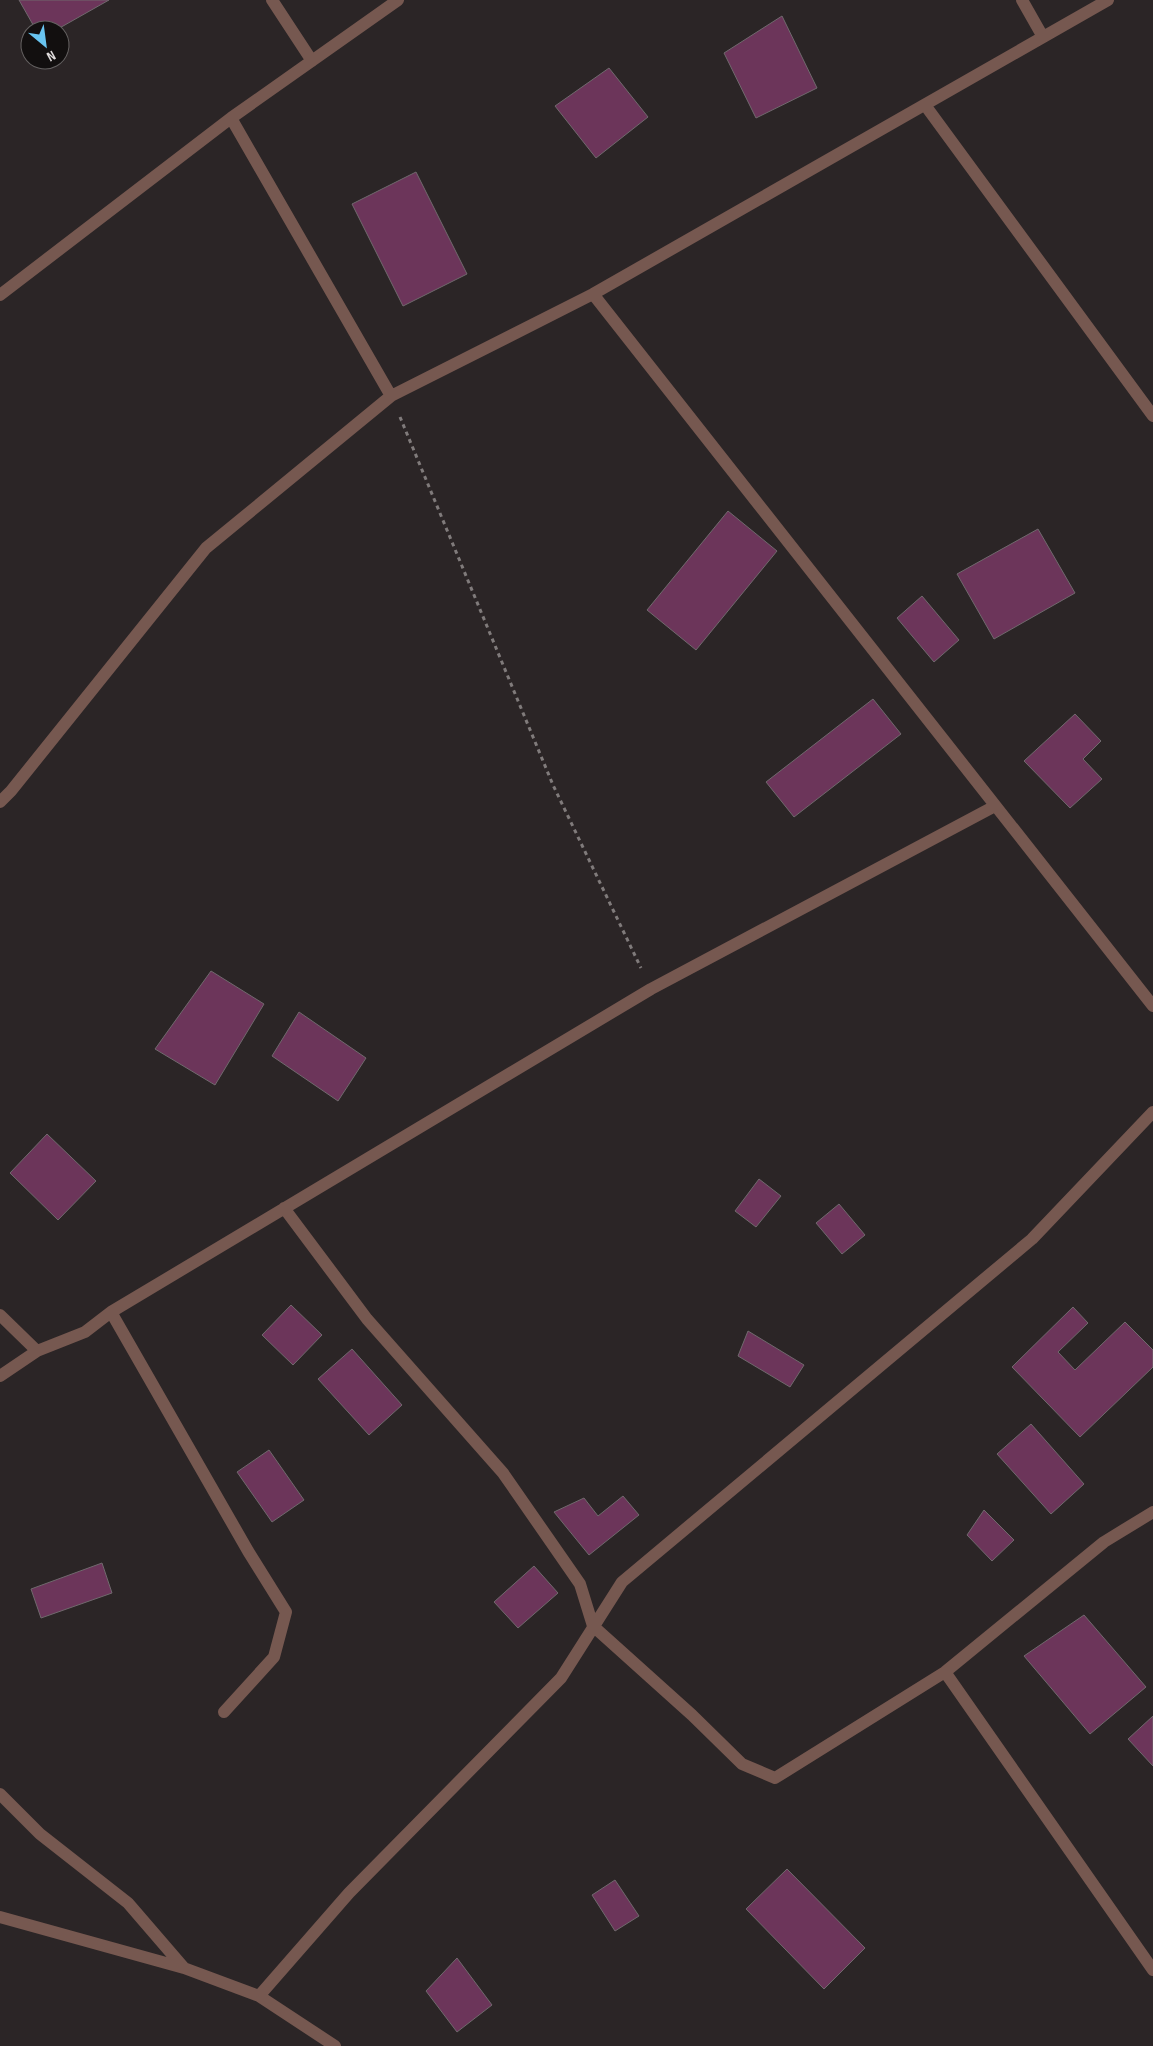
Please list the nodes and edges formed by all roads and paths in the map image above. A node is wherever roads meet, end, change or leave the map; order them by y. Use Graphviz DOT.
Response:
graph roads {
  1 [pos="272,0"];
  2 [pos="398,0"];
  3 [pos="1022,0"];
  4 [pos="1108,0"];
  5 [pos="1043,37"];
  6 [pos="312,61"];
  7 [pos="924,104"];
  8 [pos="231,118"];
  9 [pos="593,294"];
  10 [pos="0,296"];
  11 [pos="391,396"];
  12 [pos="1153,408"];
  13 [pos="1153,416"];
  14 [pos="0,802"];
  15 [pos="994,806"];
  16 [pos="651,989"];
  17 [pos="1153,1006"];
  18 [pos="1153,1112"];
  19 [pos="284,1208"];
  20 [pos="111,1312"];
  21 [pos="0,1315"];
  22 [pos="37,1351"];
  23 [pos="0,1376"];
  24 [pos="1153,1512"];
  25 [pos="593,1626"];
  26 [pos="945,1672"];
  27 [pos="224,1712"];
  28 [pos="0,1794"];
  29 [pos="0,1917"];
  30 [pos="184,1968"];
  31 [pos="1153,1970"];
  32 [pos="259,1996"];
  33 [pos="335,2046"];
  1 -- 6 [label="street"];
  2 -- 6 [label="street"];
  3 -- 5 [label="street"];
  4 -- 5 [label="street"];
  5 -- 7 [label="street"];
  6 -- 8 [label="street"];
  7 -- 9 [label="street"];
  7 -- 12 [label="street"];
  7 -- 13 [label="street"];
  8 -- 10 [label="street"];
  8 -- 11 [label="street"];
  9 -- 11 [label="street"];
  9 -- 15 [label="street"];
  11 -- 14 [label="street"];
  11 -- 16 [label="path"];
  15 -- 16 [label="street"];
  15 -- 17 [label="street"];
  16 -- 19 [label="street"];
  18 -- 25 [label="street"];
  19 -- 20 [label="street"];
  19 -- 25 [label="street"];
  20 -- 22 [label="street"];
  20 -- 27 [label="street"];
  21 -- 22 [label="street"];
  22 -- 23 [label="street"];
  24 -- 26 [label="street"];
  25 -- 26 [label="street"];
  25 -- 32 [label="street"];
  26 -- 31 [label="street"];
  28 -- 30 [label="street"];
  29 -- 30 [label="street"];
  30 -- 32 [label="street"];
  32 -- 33 [label="street"];
}
